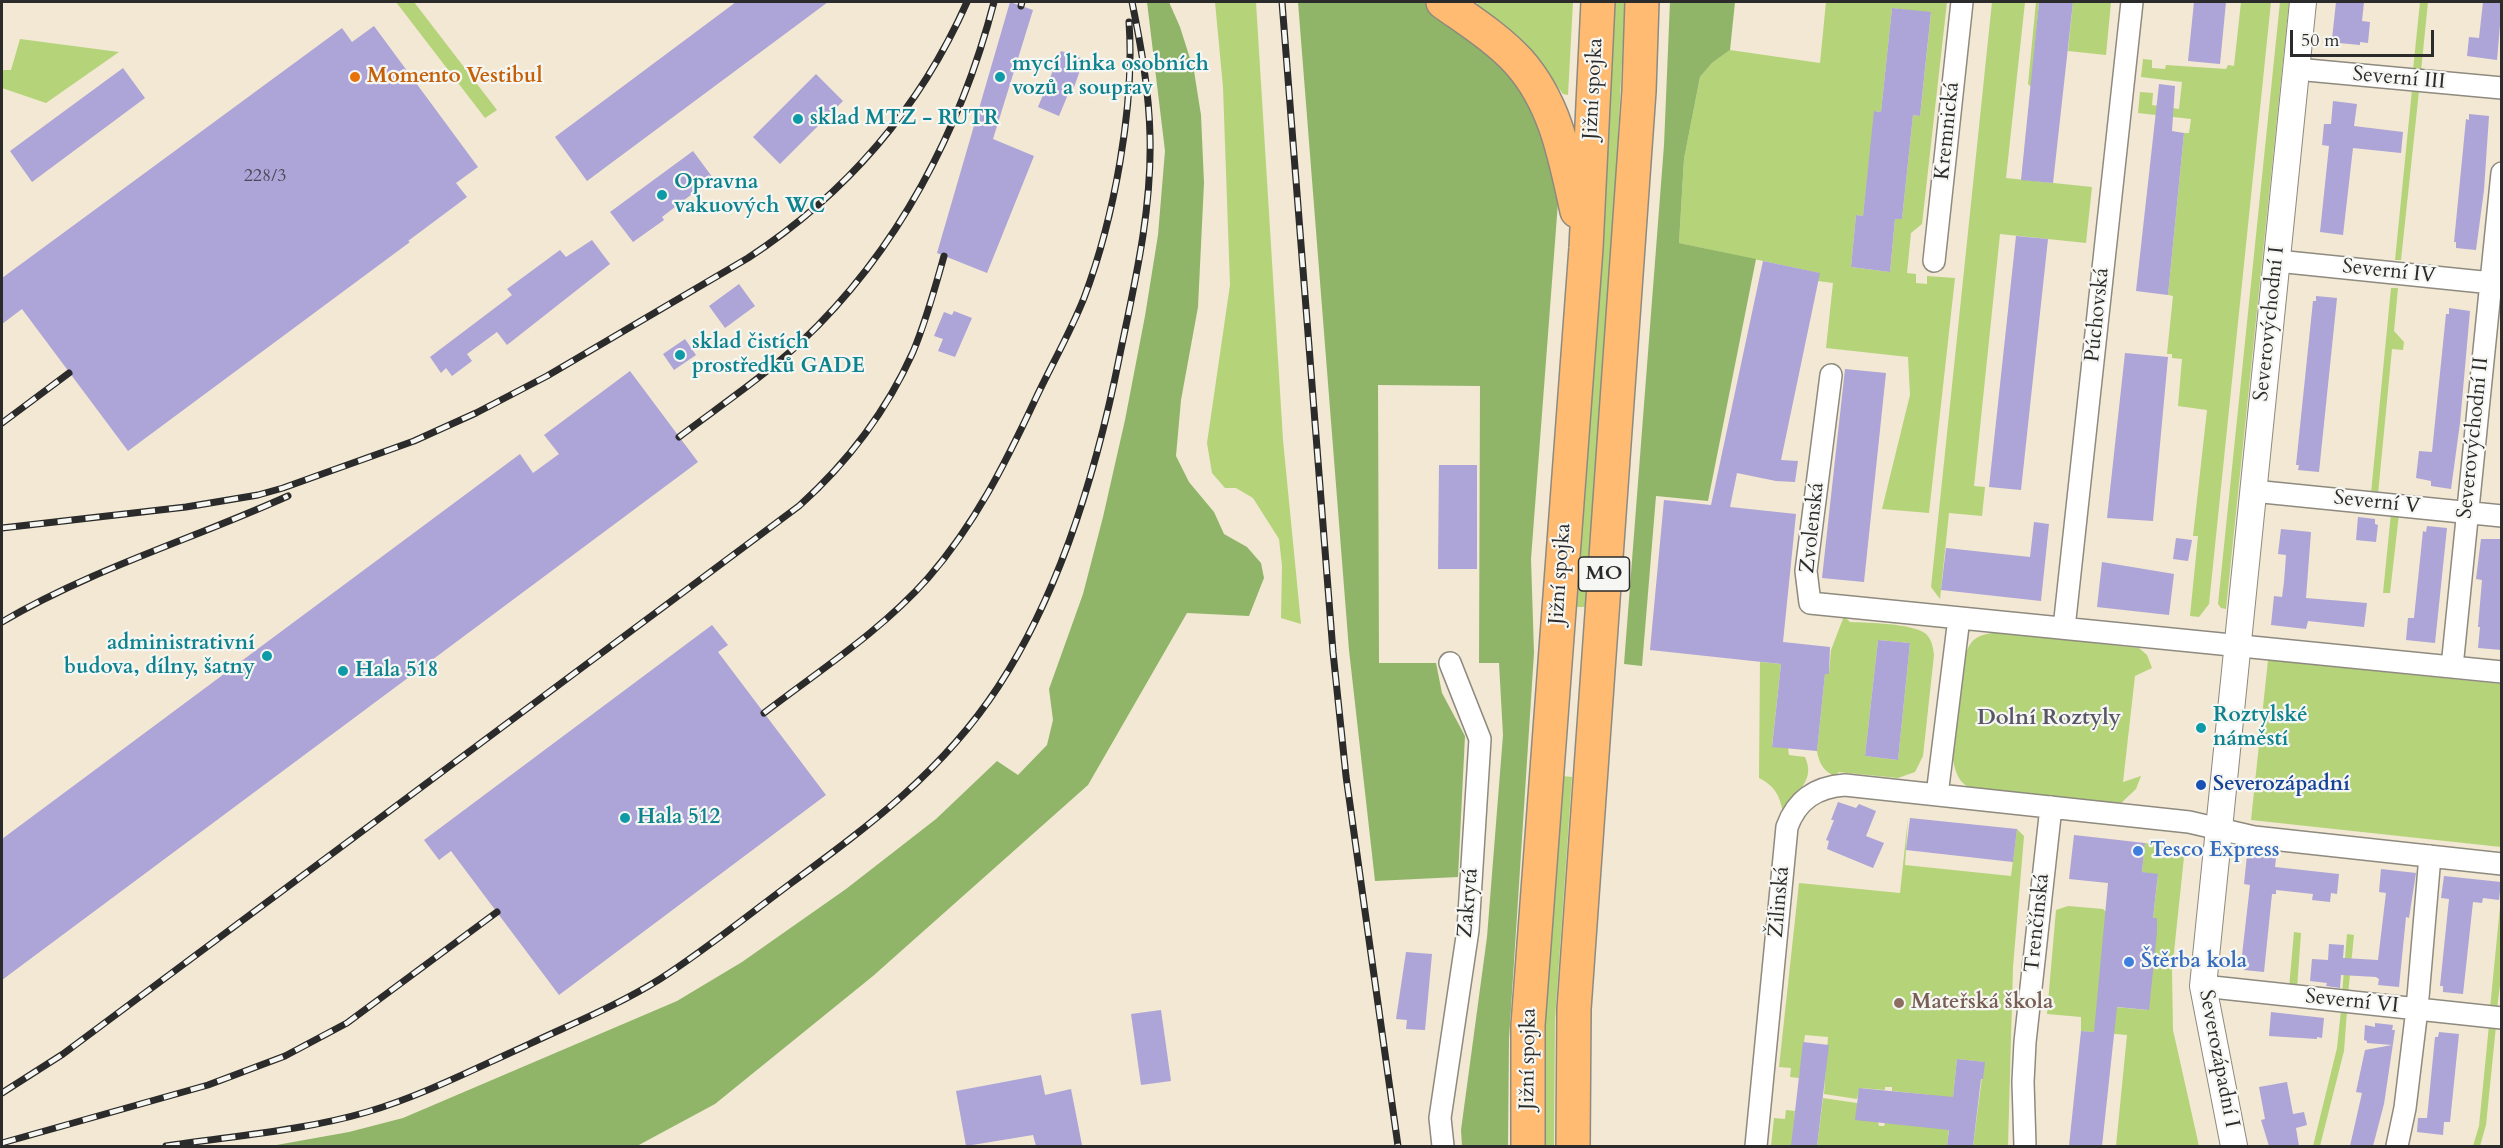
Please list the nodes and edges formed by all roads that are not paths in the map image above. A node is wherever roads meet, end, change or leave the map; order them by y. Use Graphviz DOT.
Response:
graph roads {
  1 [pos="1443,2"];
  2 [pos="1598,2"];
  3 [pos="1642,2"];
  4 [pos="1962,2"];
  5 [pos="2132,2"];
  6 [pos="2303,2"];
  7 [pos="2296,69"];
  8 [pos="2502,88"];
  9 [pos="2502,173"];
  10 [pos="1586,248"];
  11 [pos="1934,261"];
  12 [pos="2277,261"];
  13 [pos="2496,283"];
  14 [pos="1831,375"];
  15 [pos="2253,491"];
  16 [pos="2466,512"];
  17 [pos="2502,516"];
  18 [pos="1959,618"];
  19 [pos="2064,628"];
  20 [pos="2237,646"];
  21 [pos="1450,663"];
  22 [pos="2451,667"];
  23 [pos="2502,672"];
  24 [pos="1937,795"];
  25 [pos="2051,807"];
  26 [pos="2219,828"];
  27 [pos="2430,856"];
  28 [pos="2502,864"];
  29 [pos="2202,986"];
  30 [pos="2417,1009"];
  31 [pos="2502,1018"];
  32 [pos="2402,1145"];
  33 [pos="1443,1146"];
  34 [pos="1528,1146"];
  35 [pos="1573,1146"];
  36 [pos="1756,1146"];
  37 [pos="2025,1146"];
  38 [pos="2234,1146"];
  1 -- 10 [label="highway"];
  2 -- 10 [label="highway, Jižní spojka / MO"];
  3 -- 35 [label="highway, Jižní spojka / MO"];
  4 -- 11 [label="street, Kremnická"];
  5 -- 19 [label="street, Púchovská"];
  6 -- 7 [label="street, Severovýchodní I"];
  7 -- 8 [label="street, Severní III"];
  7 -- 12 [label="street, Severovýchodní I"];
  9 -- 13 [label="street, Severovýchodní II"];
  10 -- 34 [label="highway, Jižní spojka / MO"];
  12 -- 13 [label="street, Severní IV"];
  12 -- 15 [label="street, Severovýchodní I"];
  13 -- 16 [label="street, Severovýchodní II"];
  14 -- 18 [label="street, Zvolenská"];
  15 -- 16 [label="street, Severní V"];
  15 -- 20 [label="street, Severovýchodní I"];
  16 -- 17 [label="street, Severní V"];
  16 -- 22 [label="street, Severovýchodní II"];
  18 -- 19 [label="street"];
  18 -- 24 [label="street"];
  19 -- 20 [label="street"];
  20 -- 22 [label="street"];
  20 -- 26 [label="street"];
  21 -- 33 [label="street, Zakrytá"];
  22 -- 23 [label="street"];
  24 -- 25 [label="street"];
  24 -- 36 [label="street, Žilinská"];
  25 -- 26 [label="street"];
  25 -- 37 [label="street, Trenčínská"];
  26 -- 27 [label="street"];
  26 -- 29 [label="street, Severozápadní I"];
  27 -- 28 [label="street"];
  27 -- 30 [label="street"];
  29 -- 30 [label="street, Severní VI"];
  29 -- 38 [label="street, Severozápadní I"];
  30 -- 31 [label="street, Severní VI"];
  30 -- 32 [label="street"];
}
